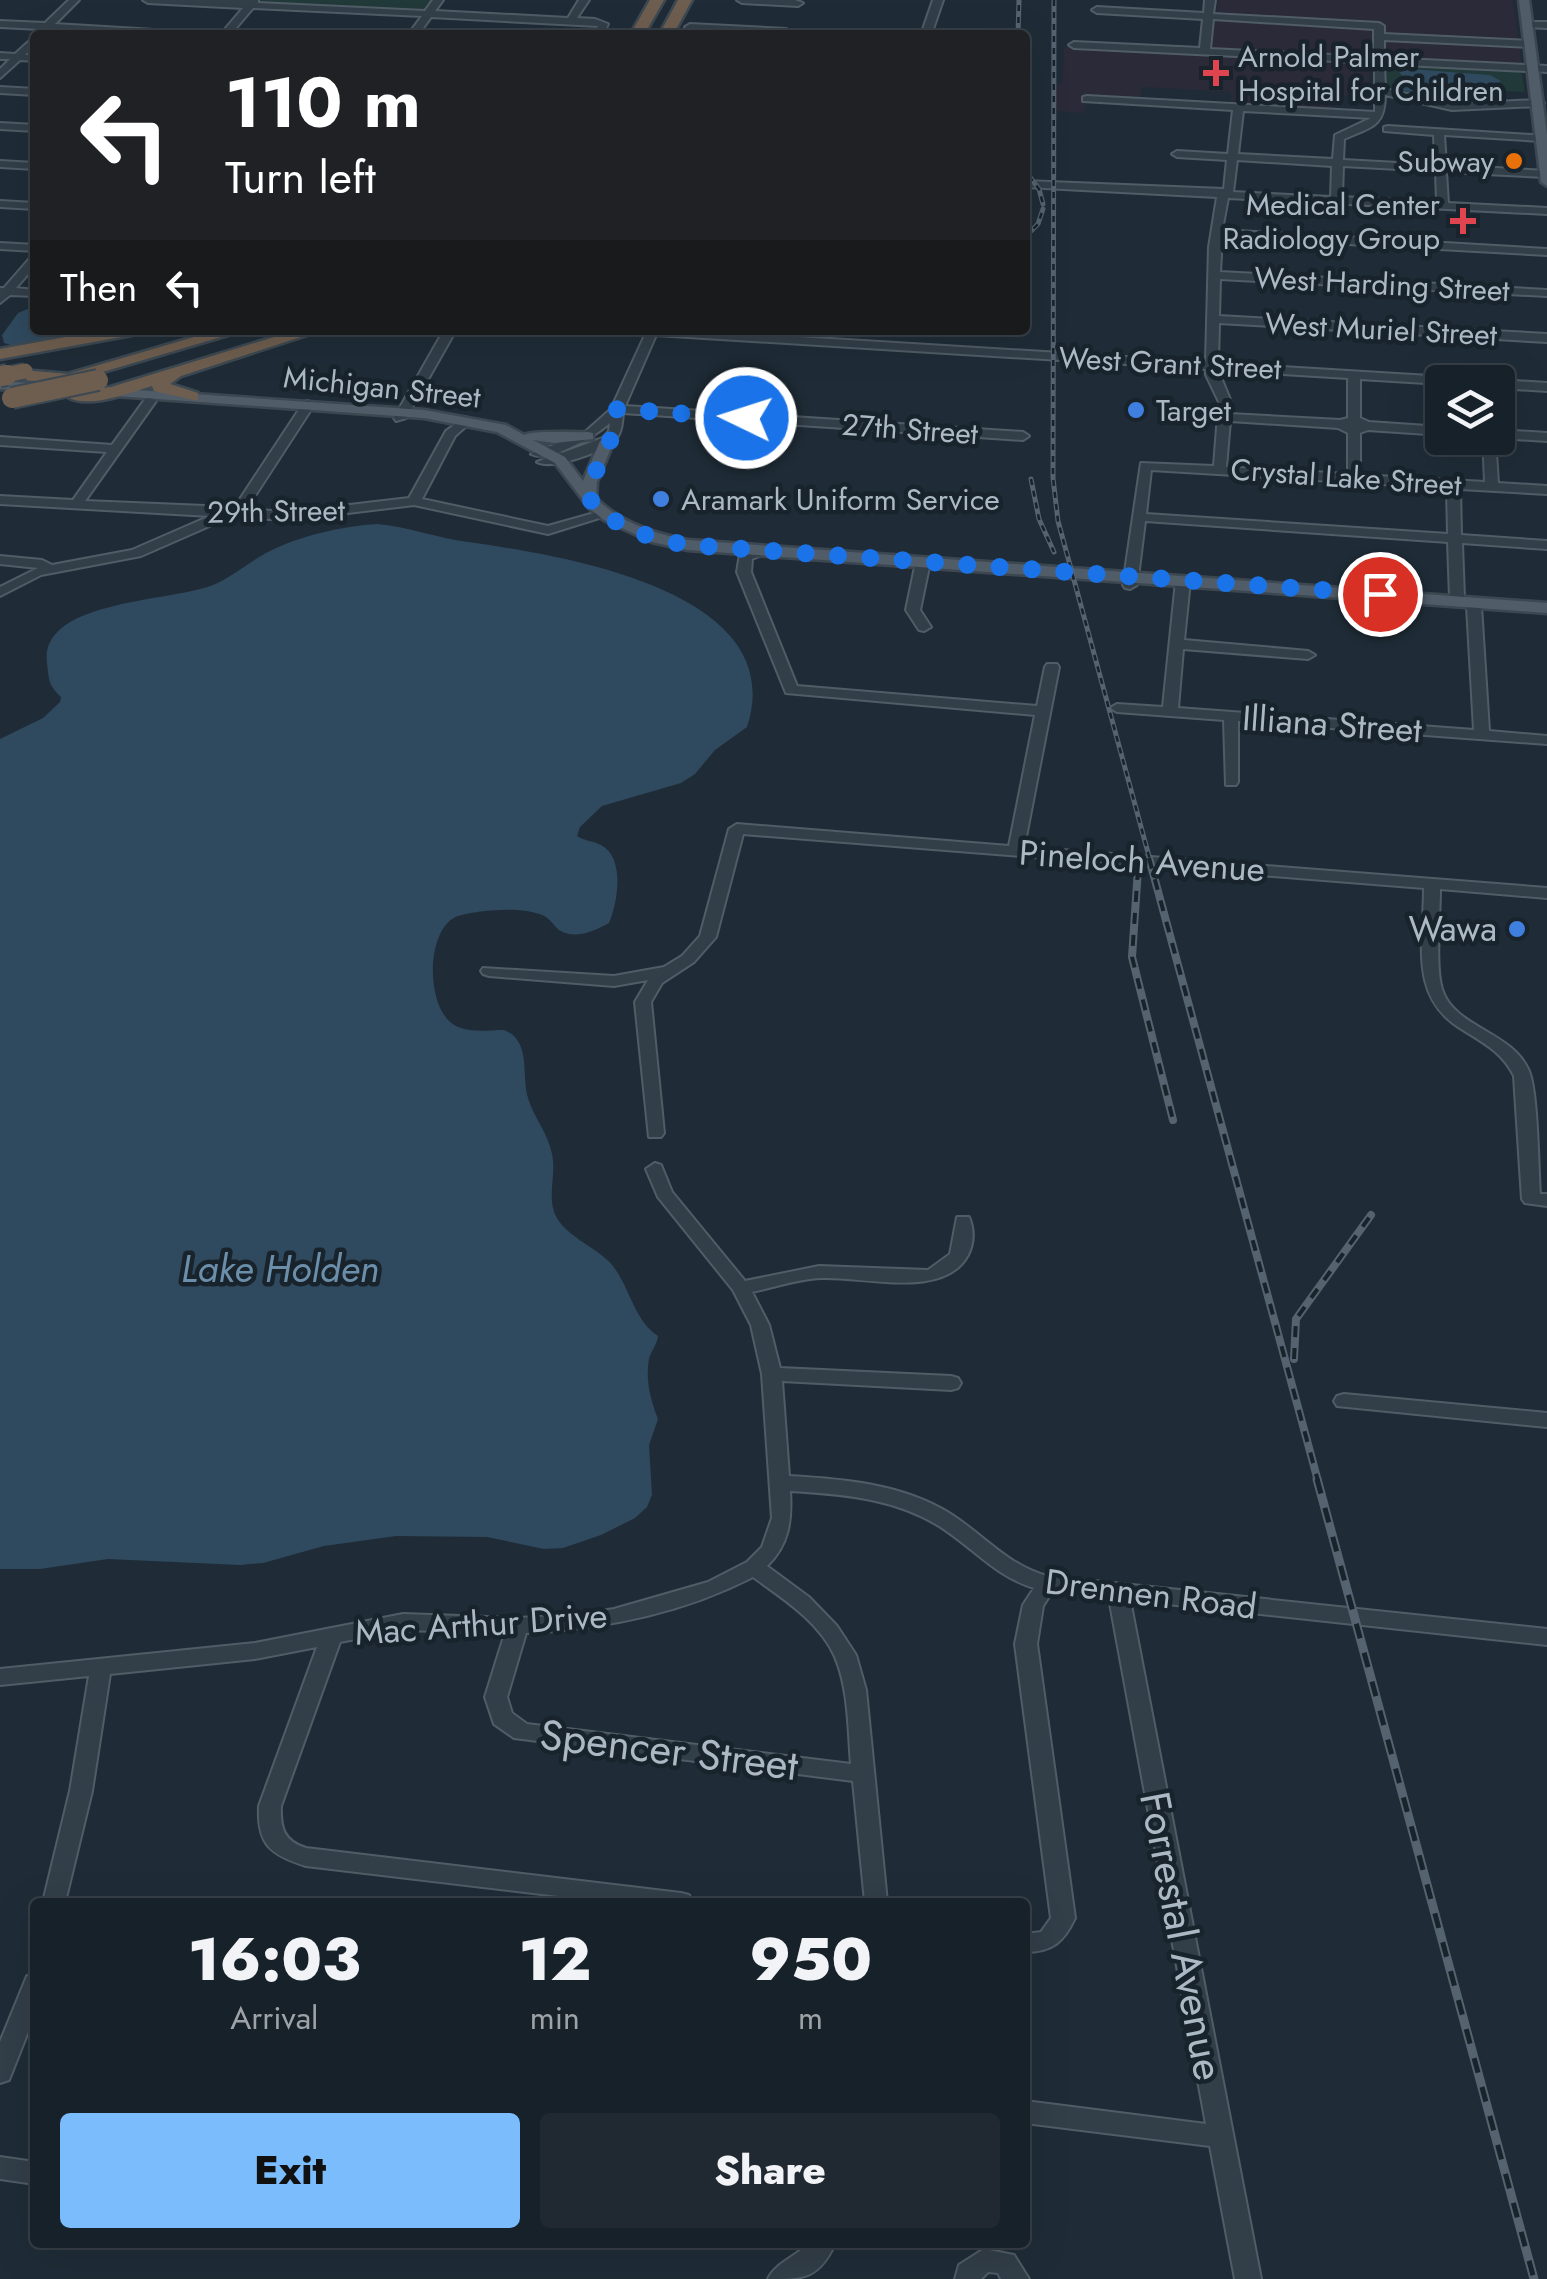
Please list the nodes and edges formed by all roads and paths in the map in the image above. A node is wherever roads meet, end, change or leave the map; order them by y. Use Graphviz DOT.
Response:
graph roads {
  1 [pos="74,0"];
  2 [pos="148,0"];
  3 [pos="164,0"];
  4 [pos="438,0"];
  5 [pos="584,0"];
  6 [pos="657,0"];
  7 [pos="669,0"];
  8 [pos="685,0"];
  9 [pos="742,0"];
  10 [pos="938,0"];
  11 [pos="1210,0"];
  12 [pos="1524,0"];
  13 [pos="798,1"];
  14 [pos="638,2"];
  15 [pos="253,3"];
  16 [pos="1097,5"];
  17 [pos="428,14"];
  18 [pos="1208,15"];
  19 [pos="571,21"];
  20 [pos="0,24"];
  21 [pos="1528,24"];
  22 [pos="48,26"];
  23 [pos="1547,26"];
  24 [pos="690,27"];
  25 [pos="599,29"];
  26 [pos="44,30"];
  27 [pos="123,30"];
  28 [pos="229,30"];
  29 [pos="417,30"];
  30 [pos="623,30"];
  31 [pos="640,30"];
  32 [pos="652,30"];
  33 [pos="669,30"];
  34 [pos="731,30"];
  35 [pos="787,30"];
  36 [pos="928,30"];
  37 [pos="1380,37"];
  38 [pos="30,44"];
  39 [pos="1530,44"];
  40 [pos="1074,46"];
  41 [pos="1099,47"];
  42 [pos="1205,52"];
  43 [pos="0,56"];
  44 [pos="17,58"];
  45 [pos="30,58"];
  46 [pos="1380,61"];
  47 [pos="1543,68"];
  48 [pos="0,74"];
  49 [pos="0,90"];
  50 [pos="1381,91"];
  51 [pos="30,92"];
  52 [pos="1087,99"];
  53 [pos="1539,103"];
  54 [pos="1238,106"];
  55 [pos="1379,116"];
  56 [pos="0,126"];
  57 [pos="30,128"];
  58 [pos="1388,129"];
  59 [pos="1440,132"];
  60 [pos="1544,140"];
  61 [pos="1177,154"];
  62 [pos="1233,158"];
  63 [pos="1336,162"];
  64 [pos="0,164"];
  65 [pos="30,166"];
  66 [pos="1441,168"];
  67 [pos="1546,178"];
  68 [pos="1030,184"];
  69 [pos="1224,195"];
  70 [pos="1336,201"];
  71 [pos="0,204"];
  72 [pos="30,206"];
  73 [pos="1443,206"];
  74 [pos="1547,212"];
  75 [pos="1217,233"];
  76 [pos="0,246"];
  77 [pos="30,248"];
  78 [pos="1547,252"];
  79 [pos="30,264"];
  80 [pos="1218,275"];
  81 [pos="1547,293"];
  82 [pos="2,294"];
  83 [pos="30,294"];
  84 [pos="1215,319"];
  85 [pos="106,335"];
  86 [pos="162,335"];
  87 [pos="195,335"];
  88 [pos="219,335"];
  89 [pos="252,335"];
  90 [pos="280,335"];
  91 [pos="298,335"];
  92 [pos="447,335"];
  93 [pos="651,335"];
  94 [pos="717,335"];
  95 [pos="1547,338"];
  96 [pos="4,355"];
  97 [pos="225,358"];
  98 [pos="1212,366"];
  99 [pos="174,373"];
  100 [pos="1354,374"];
  101 [pos="0,375"];
  102 [pos="1425,379"];
  103 [pos="1515,385"];
  104 [pos="106,386"];
  105 [pos="1547,387"];
  106 [pos="2,392"];
  107 [pos="75,396"];
  108 [pos="192,396"];
  109 [pos="150,401"];
  110 [pos="305,408"];
  111 [pos="617,409"];
  112 [pos="402,415"];
  113 [pos="1224,417"];
  114 [pos="462,423"];
  115 [pos="1354,425"];
  116 [pos="502,428"];
  117 [pos="1425,430"];
  118 [pos="1515,435"];
  119 [pos="588,436"];
  120 [pos="1023,436"];
  121 [pos="1547,438"];
  122 [pos="607,440"];
  123 [pos="0,441"];
  124 [pos="116,449"];
  125 [pos="1490,455"];
  126 [pos="546,457"];
  127 [pos="1220,469"];
  128 [pos="1354,478"];
  129 [pos="1452,484"];
  130 [pos="1492,486"];
  131 [pos="1547,490"];
  132 [pos="589,498"];
  133 [pos="0,500"];
  134 [pos="414,501"];
  135 [pos="76,505"];
  136 [pos="223,515"];
  137 [pos="600,516"];
  138 [pos="1139,517"];
  139 [pos="1454,538"];
  140 [pos="1547,545"];
  141 [pos="765,551"];
  142 [pos="745,557"];
  143 [pos="0,560"];
  144 [pos="922,566"];
  145 [pos="48,569"];
  146 [pos="1130,581"];
  147 [pos="1182,585"];
  148 [pos="0,592"];
  149 [pos="1450,601"];
  150 [pos="1495,604"];
  151 [pos="1474,606"];
  152 [pos="1547,608"];
  153 [pos="924,627"];
  154 [pos="1176,644"];
  155 [pos="1308,655"];
  156 [pos="1052,667"];
  157 [pos="1116,708"];
  158 [pos="1044,710"];
  159 [pos="1170,712"];
  160 [pos="1231,716"];
  161 [pos="1482,736"];
  162 [pos="1547,740"];
  163 [pos="1231,782"];
  164 [pos="1016,851"];
  165 [pos="1432,883"];
  166 [pos="1547,893"];
  167 [pos="489,970"];
  168 [pos="665,972"];
  169 [pos="614,981"];
  170 [pos="643,1002"];
  171 [pos="655,1132"];
  172 [pos="656,1170"];
  173 [pos="1547,1200"];
  174 [pos="964,1221"];
  175 [pos="741,1288"];
  176 [pos="772,1374"];
  177 [pos="951,1383"];
  178 [pos="1344,1401"];
  179 [pos="1547,1420"];
  180 [pos="780,1483"];
  181 [pos="754,1567"];
  182 [pos="1047,1584"];
  183 [pos="1118,1592"];
  184 [pos="518,1626"];
  185 [pos="332,1635"];
  186 [pos="1547,1638"];
  187 [pos="102,1666"];
  188 [pos="0,1676"];
  189 [pos="862,1774"];
  190 [pos="55,1898"];
  191 [pos="648,1898"];
  192 [pos="876,1898"];
  193 [pos="1030,1943"];
  194 [pos="30,1999"];
  195 [pos="0,2073"];
  196 [pos="1030,2113"];
  197 [pos="1219,2136"];
  198 [pos="0,2168"];
  199 [pos="30,2172"];
  200 [pos="820,2248"];
  201 [pos="781,2279"];
  202 [pos="968,2279"];
  203 [pos="1016,2279"];
  204 [pos="1248,2279"];
  1 -- 22 [label="street"];
  2 -- 3 [label="street"];
  3 -- 15 [label="street"];
  4 -- 17 [label="street"];
  5 -- 19 [label="street"];
  6 -- 31 [label="highway"];
  7 -- 32 [label="highway"];
  8 -- 33 [label="highway"];
  9 -- 13 [label="street"];
  10 -- 36 [label="street"];
  11 -- 18 [label="street"];
  12 -- 21 [label="main road"];
  13 -- 35 [label="street"];
  14 -- 30 [label="highway"];
  15 -- 17 [label="street"];
  15 -- 28 [label="street"];
  16 -- 18 [label="street"];
  16 -- 41 [label="street"];
  17 -- 19 [label="street"];
  17 -- 29 [label="street"];
  18 -- 37 [label="street"];
  18 -- 42 [label="street"];
  19 -- 25 [label="street"];
  20 -- 22 [label="street"];
  21 -- 23 [label="street"];
  21 -- 39 [label="main road"];
  22 -- 26 [label="street"];
  22 -- 27 [label="street"];
  24 -- 34 [label="street"];
  37 -- 39 [label="street"];
  37 -- 46 [label="street"];
  38 -- 44 [label="street"];
  39 -- 47 [label="main road"];
  40 -- 41 [label="street"];
  41 -- 42 [label="street"];
  42 -- 46 [label="street"];
  43 -- 44 [label="street"];
  44 -- 45 [label="street"];
  44 -- 48 [label="street"];
  46 -- 47 [label="street"];
  46 -- 50 [label="street"];
  47 -- 53 [label="main road"];
  49 -- 51 [label="street"];
  50 -- 53 [label="street"];
  50 -- 55 [label="street"];
  52 -- 54 [label="street"];
  53 -- 60 [label="main road"];
  54 -- 55 [label="street"];
  54 -- 62 [label="street"];
  55 -- 63 [label="street"];
  56 -- 57 [label="street"];
  58 -- 59 [label="street"];
  59 -- 60 [label="street"];
  59 -- 66 [label="street"];
  60 -- 67 [label="main road"];
  61 -- 62 [label="street"];
  62 -- 63 [label="street"];
  62 -- 69 [label="street"];
  63 -- 66 [label="street"];
  63 -- 70 [label="street"];
  64 -- 65 [label="street"];
  66 -- 67 [label="street"];
  66 -- 73 [label="street"];
  68 -- 69 [label="street"];
  69 -- 70 [label="street"];
  69 -- 75 [label="street"];
  70 -- 73 [label="street"];
  71 -- 72 [label="street"];
  73 -- 74 [label="street"];
  75 -- 78 [label="street"];
  75 -- 80 [label="street"];
  76 -- 77 [label="street"];
  79 -- 82 [label="street"];
  80 -- 81 [label="street, West Harding Street"];
  80 -- 84 [label="street"];
  82 -- 83 [label="street"];
  84 -- 95 [label="street, West Muriel Street"];
  84 -- 98 [label="street"];
  85 -- 96 [label="highway"];
  86 -- 101 [label="highway, bridge"];
  87 -- 106 [label="highway"];
  88 -- 106 [label="highway"];
  89 -- 104 [label="highway"];
  90 -- 104 [label="highway"];
  91 -- 97 [label="highway"];
  92 -- 112 [label="street"];
  93 -- 111 [label="street"];
  94 -- 98 [label="street, West Grant Street"];
  97 -- 99 [label="highway"];
  97 -- 108 [label="highway"];
  98 -- 100 [label="street, West Grant Street"];
  98 -- 113 [label="street"];
  99 -- 101 [label="highway"];
  99 -- 104 [label="highway"];
  100 -- 102 [label="street, West Grant Street"];
  100 -- 115 [label="street"];
  103 -- 105 [label="street"];
  104 -- 106 [label="highway, bridge"];
  104 -- 107 [label="highway"];
  104 -- 108 [label="main road, Michigan Street"];
  106 -- 107 [label="main road, Michigan Street"];
  107 -- 109 [label="main road, Michigan Street"];
  108 -- 110 [label="main road, Michigan Street"];
  109 -- 110 [label="main road, Michigan Street"];
  109 -- 124 [label="street"];
  110 -- 112 [label="main road, Michigan Street"];
  110 -- 136 [label="street"];
  111 -- 119 [label="street"];
  111 -- 120 [label="street, 27th Street"];
  111 -- 122 [label="street"];
  112 -- 114 [label="main road, Michigan Street"];
  113 -- 115 [label="street"];
  113 -- 127 [label="street"];
  114 -- 116 [label="main road, Michigan Street"];
  114 -- 126 [label="main road, Michigan Street"];
  114 -- 134 [label="street"];
  115 -- 117 [label="street"];
  115 -- 128 [label="street"];
  116 -- 119 [label="main road"];
  116 -- 126 [label="main road, Michigan Street"];
  118 -- 121 [label="street"];
  119 -- 122 [label="street"];
  119 -- 126 [label="street"];
  122 -- 126 [label="street"];
  122 -- 132 [label="main road"];
  123 -- 124 [label="street"];
  124 -- 135 [label="street"];
  125 -- 130 [label="street"];
  126 -- 132 [label="main road, Michigan Street"];
  126 -- 137 [label="main road, Michigan Street"];
  127 -- 128 [label="street, Crystal Lake Street"];
  127 -- 138 [label="street, Crystal Lake Street"];
  128 -- 129 [label="street, Crystal Lake Street"];
  129 -- 130 [label="street, Crystal Lake Street"];
  129 -- 139 [label="street"];
  130 -- 131 [label="street, Crystal Lake Street"];
  132 -- 137 [label="main road, Michigan Street"];
  133 -- 135 [label="street, 29th Street"];
  134 -- 136 [label="street, 29th Street"];
  134 -- 137 [label="street, 29th Street"];
  135 -- 136 [label="street, 29th Street"];
  136 -- 145 [label="street"];
  137 -- 141 [label="main road, Michigan Street"];
  137 -- 142 [label="main road, Michigan Street"];
  138 -- 139 [label="street"];
  138 -- 146 [label="street"];
  139 -- 140 [label="street"];
  139 -- 149 [label="street"];
  141 -- 142 [label="street"];
  141 -- 144 [label="main road, Michigan Street"];
  142 -- 144 [label="main road, Michigan Street"];
  142 -- 158 [label="street"];
  143 -- 145 [label="street"];
  144 -- 146 [label="main road, Michigan Street"];
  144 -- 153 [label="street"];
  145 -- 148 [label="street"];
  146 -- 147 [label="main road, Michigan Street"];
  147 -- 149 [label="main road, Michigan Street"];
  147 -- 154 [label="street"];
  149 -- 150 [label="main road, Michigan Street"];
  149 -- 151 [label="main road, Michigan Street"];
  150 -- 151 [label="main road, Michigan Street"];
  150 -- 152 [label="main road, Michigan Street"];
  151 -- 161 [label="street"];
  154 -- 155 [label="street"];
  154 -- 159 [label="street"];
  156 -- 158 [label="street"];
  157 -- 159 [label="street, Illiana Street"];
  158 -- 164 [label="street"];
  159 -- 160 [label="street, Illiana Street"];
  160 -- 161 [label="street, Illiana Street"];
  160 -- 163 [label="street"];
  161 -- 162 [label="street, Illiana Street"];
  164 -- 165 [label="street, Pineloch Avenue"];
  164 -- 168 [label="street, Pineloch Avenue"];
  165 -- 166 [label="street, Pineloch Avenue"];
  165 -- 173 [label="street"];
  167 -- 169 [label="street"];
  168 -- 169 [label="street"];
  168 -- 170 [label="street"];
  169 -- 170 [label="street"];
  170 -- 171 [label="street"];
  172 -- 175 [label="street"];
  174 -- 175 [label="street"];
  175 -- 176 [label="street"];
  176 -- 177 [label="street"];
  176 -- 180 [label="street"];
  178 -- 179 [label="street"];
  180 -- 181 [label="street"];
  180 -- 182 [label="street, Drennen Road"];
  181 -- 184 [label="street, Mac Arthur Drive"];
  181 -- 189 [label="street"];
  182 -- 183 [label="street, Drennen Road"];
  182 -- 193 [label="street"];
  183 -- 186 [label="street, Drennen Road"];
  183 -- 197 [label="street, Forrestal Avenue"];
  184 -- 185 [label="street, Mac Arthur Drive"];
  184 -- 189 [label="street, Spencer Street"];
  185 -- 187 [label="street, Mac Arthur Drive"];
  185 -- 191 [label="street"];
  187 -- 188 [label="street, Mac Arthur Drive"];
  187 -- 190 [label="street"];
  189 -- 192 [label="street"];
  194 -- 195 [label="street"];
  196 -- 197 [label="street"];
  197 -- 204 [label="street, Forrestal Avenue"];
  198 -- 199 [label="street"];
  200 -- 201 [label="street"];
  202 -- 203 [label="street"];
}
